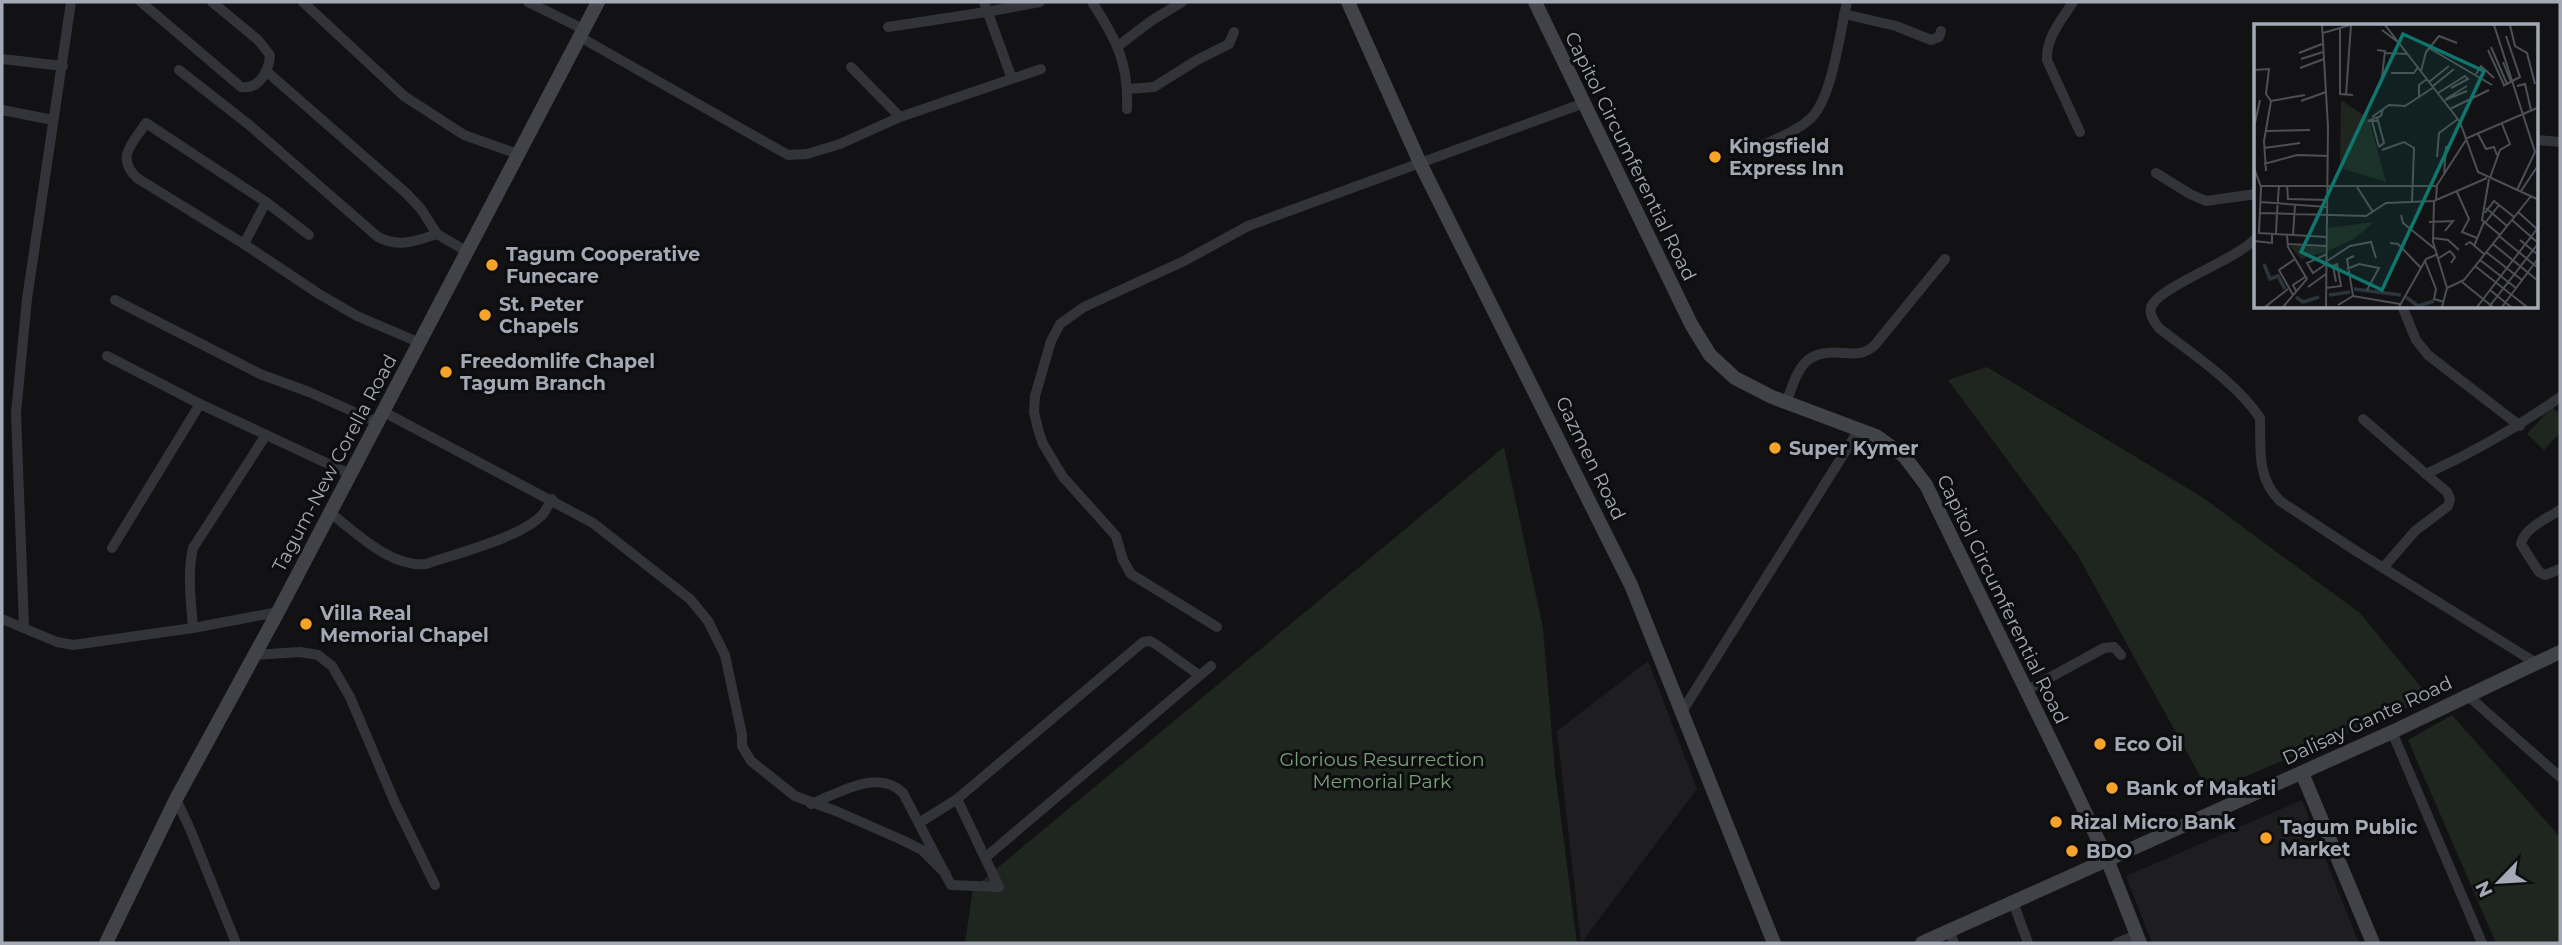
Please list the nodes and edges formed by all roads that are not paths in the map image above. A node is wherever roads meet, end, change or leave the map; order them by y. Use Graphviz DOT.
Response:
graph roads {
  1 [pos="71,2"];
  2 [pos="141,2"];
  3 [pos="212,2"];
  4 [pos="303,2"];
  5 [pos="528,2"];
  6 [pos="598,2"];
  7 [pos="1040,2"];
  8 [pos="1092,2"];
  9 [pos="1182,2"];
  10 [pos="1348,2"];
  11 [pos="1535,2"];
  12 [pos="1847,2"];
  13 [pos="2073,2"];
  14 [pos="985,7"];
  15 [pos="1844,14"];
  16 [pos="888,27"];
  17 [pos="1941,31"];
  18 [pos="1234,32"];
  19 [pos="582,33"];
  20 [pos="1118,46"];
  21 [pos="2,59"];
  22 [pos="63,66"];
  23 [pos="850,67"];
  24 [pos="1041,69"];
  25 [pos="179,70"];
  26 [pos="266,71"];
  27 [pos="1012,79"];
  28 [pos="1128,89"];
  29 [pos="1584,103"];
  30 [pos="1127,109"];
  31 [pos="2,110"];
  32 [pos="900,117"];
  33 [pos="53,120"];
  34 [pos="2080,132"];
  35 [pos="2538,140"];
  36 [pos="2560,142"];
  37 [pos="1752,150"];
  38 [pos="518,154"];
  39 [pos="1420,163"];
  40 [pos="2156,173"];
  41 [pos="2254,194"];
  42 [pos="266,202"];
  43 [pos="437,234"];
  44 [pos="309,235"];
  45 [pos="2254,241"];
  46 [pos="244,244"];
  47 [pos="466,251"];
  48 [pos="1945,259"];
  49 [pos="115,300"];
  50 [pos="2403,308"];
  51 [pos="418,342"];
  52 [pos="107,356"];
  53 [pos="2560,397"];
  54 [pos="1786,403"];
  55 [pos="200,404"];
  56 [pos="380,417"];
  57 [pos="2363,419"];
  58 [pos="2520,426"];
  59 [pos="1860,428"];
  60 [pos="266,435"];
  61 [pos="350,474"];
  62 [pos="2426,474"];
  63 [pos="552,499"];
  64 [pos="2560,510"];
  65 [pos="330,512"];
  66 [pos="112,548"];
  67 [pos="2383,568"];
  68 [pos="2560,569"];
  69 [pos="278,612"];
  70 [pos="2,619"];
  71 [pos="24,626"];
  72 [pos="1217,627"];
  73 [pos="193,628"];
  74 [pos="2560,652"];
  75 [pos="254,655"];
  76 [pos="2121,655"];
  77 [pos="2536,663"];
  78 [pos="1212,666"];
  79 [pos="1199,676"];
  80 [pos="2027,690"];
  81 [pos="2466,694"];
  82 [pos="1683,710"];
  83 [pos="2392,732"];
  84 [pos="2302,773"];
  85 [pos="2560,777"];
  86 [pos="176,799"];
  87 [pos="957,799"];
  88 [pos="811,804"];
  89 [pos="919,823"];
  90 [pos="986,857"];
  91 [pos="2107,859"];
  92 [pos="946,874"];
  93 [pos="435,886"];
  94 [pos="2013,902"];
  95 [pos="1951,937"];
  96 [pos="2138,939"];
  97 [pos="108,942"];
  98 [pos="236,943"];
  99 [pos="1774,943"];
  100 [pos="1922,943"];
  101 [pos="2028,943"];
  102 [pos="2117,943"];
  103 [pos="2373,943"];
  104 [pos="2482,943"];
  1 -- 22 [label="street"];
  2 -- 26 [label="street"];
  3 -- 26 [label="street"];
  4 -- 38 [label="street"];
  5 -- 19 [label="street"];
  6 -- 19 [label="main road, Tagum-New Corella Road"];
  7 -- 14 [label="street"];
  8 -- 20 [label="street"];
  9 -- 20 [label="street"];
  10 -- 39 [label="main road, Gazmen Road"];
  11 -- 29 [label="main road, Capitol Circumferential Road"];
  12 -- 15 [label="street"];
  13 -- 34 [label="street"];
  14 -- 16 [label="street"];
  14 -- 27 [label="street"];
  15 -- 17 [label="street"];
  15 -- 37 [label="street"];
  18 -- 28 [label="street"];
  19 -- 32 [label="street"];
  19 -- 38 [label="main road, Tagum-New Corella Road"];
  20 -- 28 [label="street"];
  21 -- 22 [label="street"];
  22 -- 33 [label="street"];
  23 -- 32 [label="street"];
  24 -- 27 [label="street"];
  25 -- 43 [label="street"];
  26 -- 43 [label="street"];
  27 -- 32 [label="street"];
  28 -- 30 [label="street"];
  29 -- 39 [label="street"];
  29 -- 54 [label="main road, Capitol Circumferential Road"];
  31 -- 33 [label="street"];
  33 -- 71 [label="street"];
  35 -- 36 [label="street"];
  38 -- 47 [label="main road, Tagum-New Corella Road"];
  39 -- 72 [label="street"];
  39 -- 82 [label="main road, Gazmen Road"];
  40 -- 41 [label="street"];
  42 -- 44 [label="street"];
  42 -- 46 [label="street"];
  42 -- 46 [label="street"];
  43 -- 47 [label="street"];
  45 -- 67 [label="street"];
  46 -- 51 [label="street"];
  47 -- 51 [label="main road, Tagum-New Corella Road"];
  48 -- 54 [label="street"];
  49 -- 56 [label="street"];
  50 -- 58 [label="street"];
  51 -- 56 [label="main road, Tagum-New Corella Road"];
  52 -- 55 [label="street"];
  53 -- 58 [label="street"];
  54 -- 59 [label="main road, Capitol Circumferential Road"];
  55 -- 60 [label="street"];
  55 -- 66 [label="street"];
  56 -- 61 [label="main road, Tagum-New Corella Road"];
  56 -- 63 [label="street"];
  57 -- 62 [label="street"];
  58 -- 62 [label="street"];
  59 -- 80 [label="main road, Capitol Circumferential Road"];
  59 -- 82 [label="street"];
  60 -- 61 [label="street"];
  60 -- 73 [label="street"];
  61 -- 65 [label="main road, Tagum-New Corella Road"];
  62 -- 67 [label="street"];
  63 -- 65 [label="street"];
  63 -- 88 [label="street"];
  64 -- 68 [label="street"];
  65 -- 69 [label="main road, Tagum-New Corella Road"];
  67 -- 77 [label="street"];
  69 -- 73 [label="street"];
  69 -- 75 [label="main road, Tagum-New Corella Road"];
  70 -- 71 [label="street"];
  71 -- 73 [label="street"];
  74 -- 77 [label="main road, Dalisay Gante Road"];
  75 -- 86 [label="main road, Tagum-New Corella Road"];
  75 -- 93 [label="street"];
  76 -- 80 [label="street"];
  77 -- 81 [label="main road, Dalisay Gante Road"];
  78 -- 79 [label="street"];
  79 -- 87 [label="street"];
  79 -- 90 [label="street"];
  80 -- 91 [label="main road, Capitol Circumferential Road"];
  81 -- 83 [label="main road, Dalisay Gante Road"];
  81 -- 85 [label="street"];
  82 -- 99 [label="main road, Gazmen Road"];
  83 -- 84 [label="main road, Dalisay Gante Road"];
  83 -- 104 [label="street"];
  84 -- 91 [label="main road, Dalisay Gante Road"];
  84 -- 103 [label="main road"];
  86 -- 97 [label="main road, Tagum-New Corella Road"];
  86 -- 98 [label="street"];
  87 -- 89 [label="street"];
  87 -- 90 [label="street"];
  88 -- 89 [label="street"];
  88 -- 92 [label="street"];
  89 -- 92 [label="street"];
  90 -- 92 [label="street"];
  91 -- 94 [label="main road, Dalisay Gante Road"];
  91 -- 96 [label="main road, Capitol Circumferential Road"];
  94 -- 95 [label="main road, Dalisay Gante Road"];
  94 -- 101 [label="street"];
  95 -- 100 [label="main road, Dalisay Gante Road"];
  96 -- 102 [label="street"];
}
